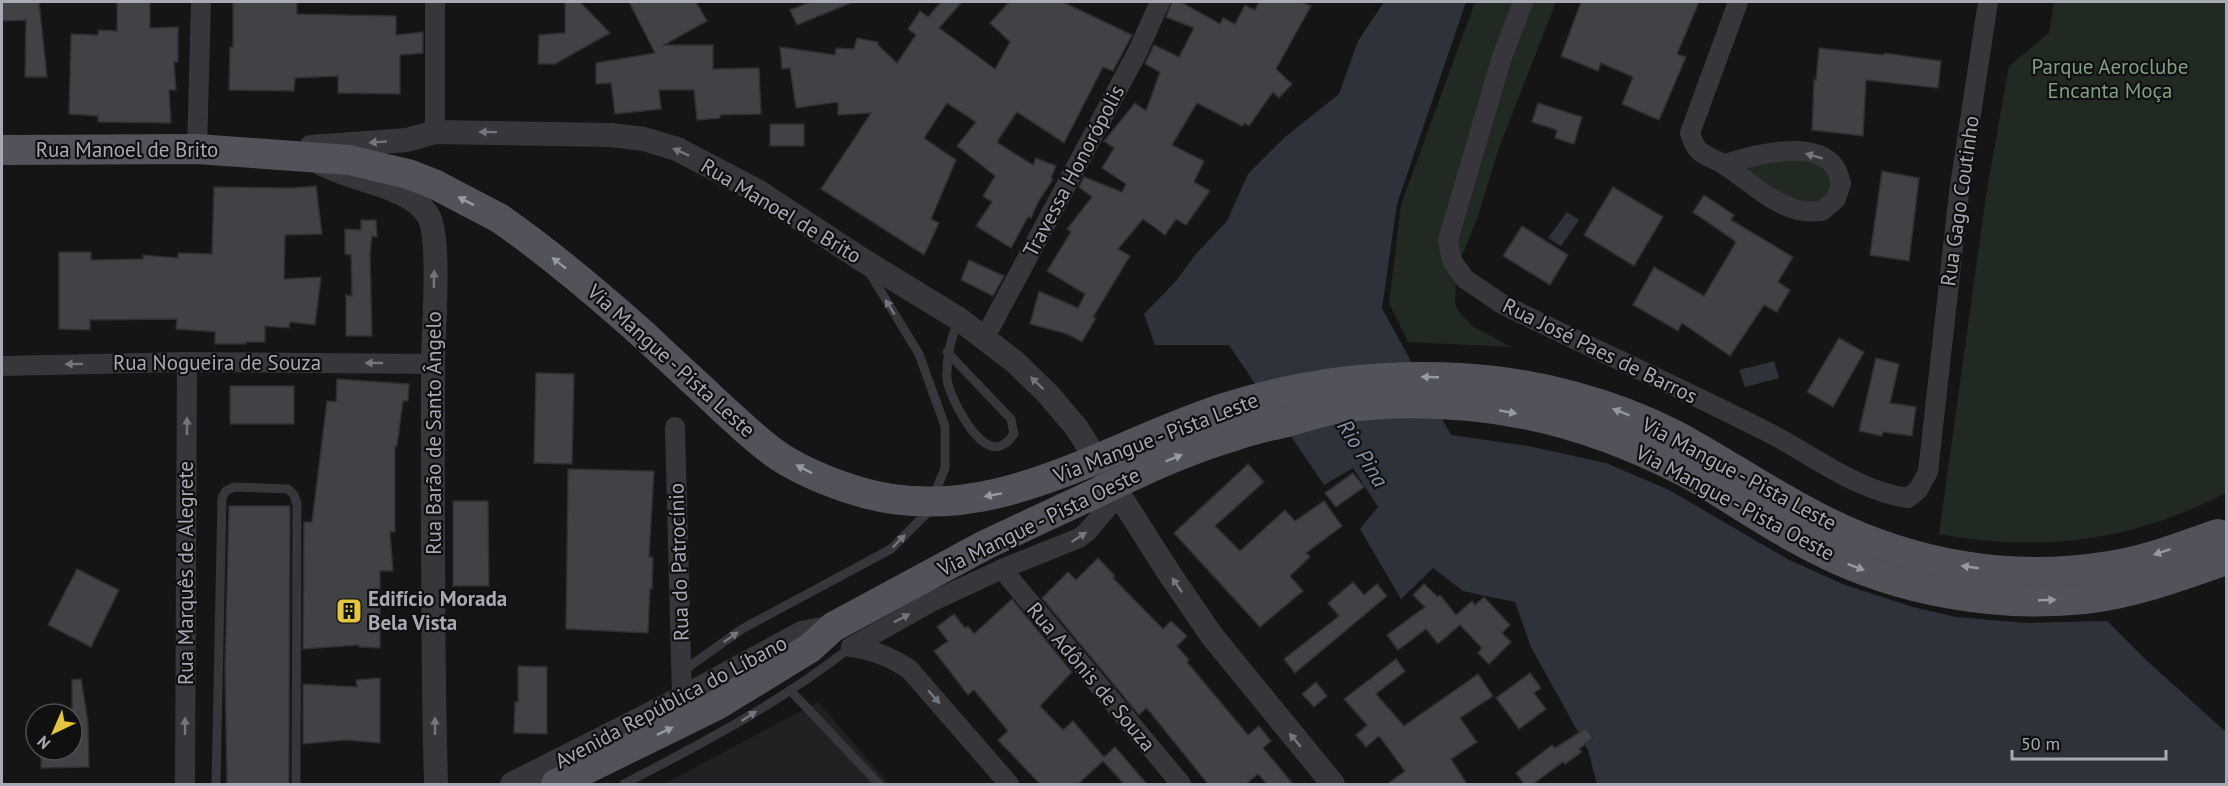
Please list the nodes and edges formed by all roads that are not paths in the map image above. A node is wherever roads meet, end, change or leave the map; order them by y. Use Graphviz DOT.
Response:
graph roads {
  1 [pos="201,2"];
  2 [pos="435,2"];
  3 [pos="1160,2"];
  4 [pos="1524,2"];
  5 [pos="1738,2"];
  6 [pos="1988,2"];
  7 [pos="435,132"];
  8 [pos="197,149"];
  9 [pos="2,150"];
  10 [pos="253,152"];
  11 [pos="311,157"];
  12 [pos="1725,164"];
  13 [pos="434,184"];
  14 [pos="861,259"];
  15 [pos="959,319"];
  16 [pos="984,339"];
  17 [pos="947,352"];
  18 [pos="187,362"];
  19 [pos="433,364"];
  20 [pos="2,366"];
  21 [pos="1935,401"];
  22 [pos="675,427"];
  23 [pos="1119,494"];
  24 [pos="2224,541"];
  25 [pos="1002,569"];
  26 [pos="845,631"];
  27 [pos="682,671"];
  28 [pos="790,690"];
  29 [pos="682,698"];
  30 [pos="624,751"];
  31 [pos="185,784"];
  32 [pos="216,784"];
  33 [pos="296,784"];
  34 [pos="436,784"];
  35 [pos="512,784"];
  36 [pos="556,784"];
  37 [pos="586,784"];
  38 [pos="624,784"];
  39 [pos="879,784"];
  40 [pos="1008,784"];
  41 [pos="1181,784"];
  42 [pos="1333,784"];
  1 -- 8 [label="street"];
  2 -- 7 [label="street"];
  3 -- 16 [label="street, Travessa Honorópolis"];
  4 -- 21 [label="street, Rua José Paes de Barros"];
  5 -- 12 [label="street"];
  6 -- 21 [label="street, Rua Gago Coutinho"];
  7 -- 10 [label="street, Rua Manoel de Brito, one-way"];
  14 -- 7 [label="street, Rua Manoel de Brito, one-way"];
  8 -- 9 [label="main road, Rua Manoel de Brito"];
  8 -- 10 [label="main road, Rua Manoel de Brito"];
  10 -- 11 [label="main road, Rua Manoel de Brito"];
  11 -- 13 [label="main road, Rua Manoel de Brito"];
  19 -- 11 [label="street, Rua Barão de Santo Ângelo, one-way"];
  12 -- 12 [label="street, one-way"];
  24 -- 13 [label="main road, Via Mangue - Pista Leste, one-way, bridge"];
  14 -- 15 [label="street, Rua Manoel de Brito"];
  27 -- 14 [label="lane, one-way"];
  15 -- 16 [label="street, Rua Manoel de Brito"];
  15 -- 17 [label="lane"];
  23 -- 16 [label="street, Rua Manoel de Brito, one-way"];
  17 -- 17 [label="lane"];
  19 -- 18 [label="street, Rua Nogueira de Souza, one-way"];
  18 -- 20 [label="street, Rua Nogueira de Souza, one-way"];
  31 -- 18 [label="street, Rua Marquês de Alegrete, one-way"];
  34 -- 19 [label="street, Rua Barão de Santo Ângelo, one-way"];
  22 -- 27 [label="street, Rua do Patrocínio"];
  25 -- 23 [label="street, Avenida República do Líbano, one-way"];
  42 -- 23 [label="street, Rua Manoel de Brito, one-way"];
  26 -- 24 [label="main road, Via Mangue - Pista Oeste, one-way, bridge"];
  26 -- 25 [label="street, Avenida República do Líbano, one-way"];
  25 -- 41 [label="street, Rua Adônis de Souza"];
  26 -- 28 [label="lane"];
  26 -- 29 [label="street, Avenida República do Líbano"];
  30 -- 26 [label="main road, Avenida República do Líbano, one-way"];
  26 -- 40 [label="street, one-way"];
  27 -- 29 [label="street, Rua do Patrocínio"];
  38 -- 28 [label="lane, one-way"];
  28 -- 39 [label="lane"];
  29 -- 35 [label="street, Avenida República do Líbano"];
  30 -- 36 [label="main road, Avenida República do Líbano"];
  30 -- 37 [label="main road"];
  32 -- 33 [label="lane"];
}
